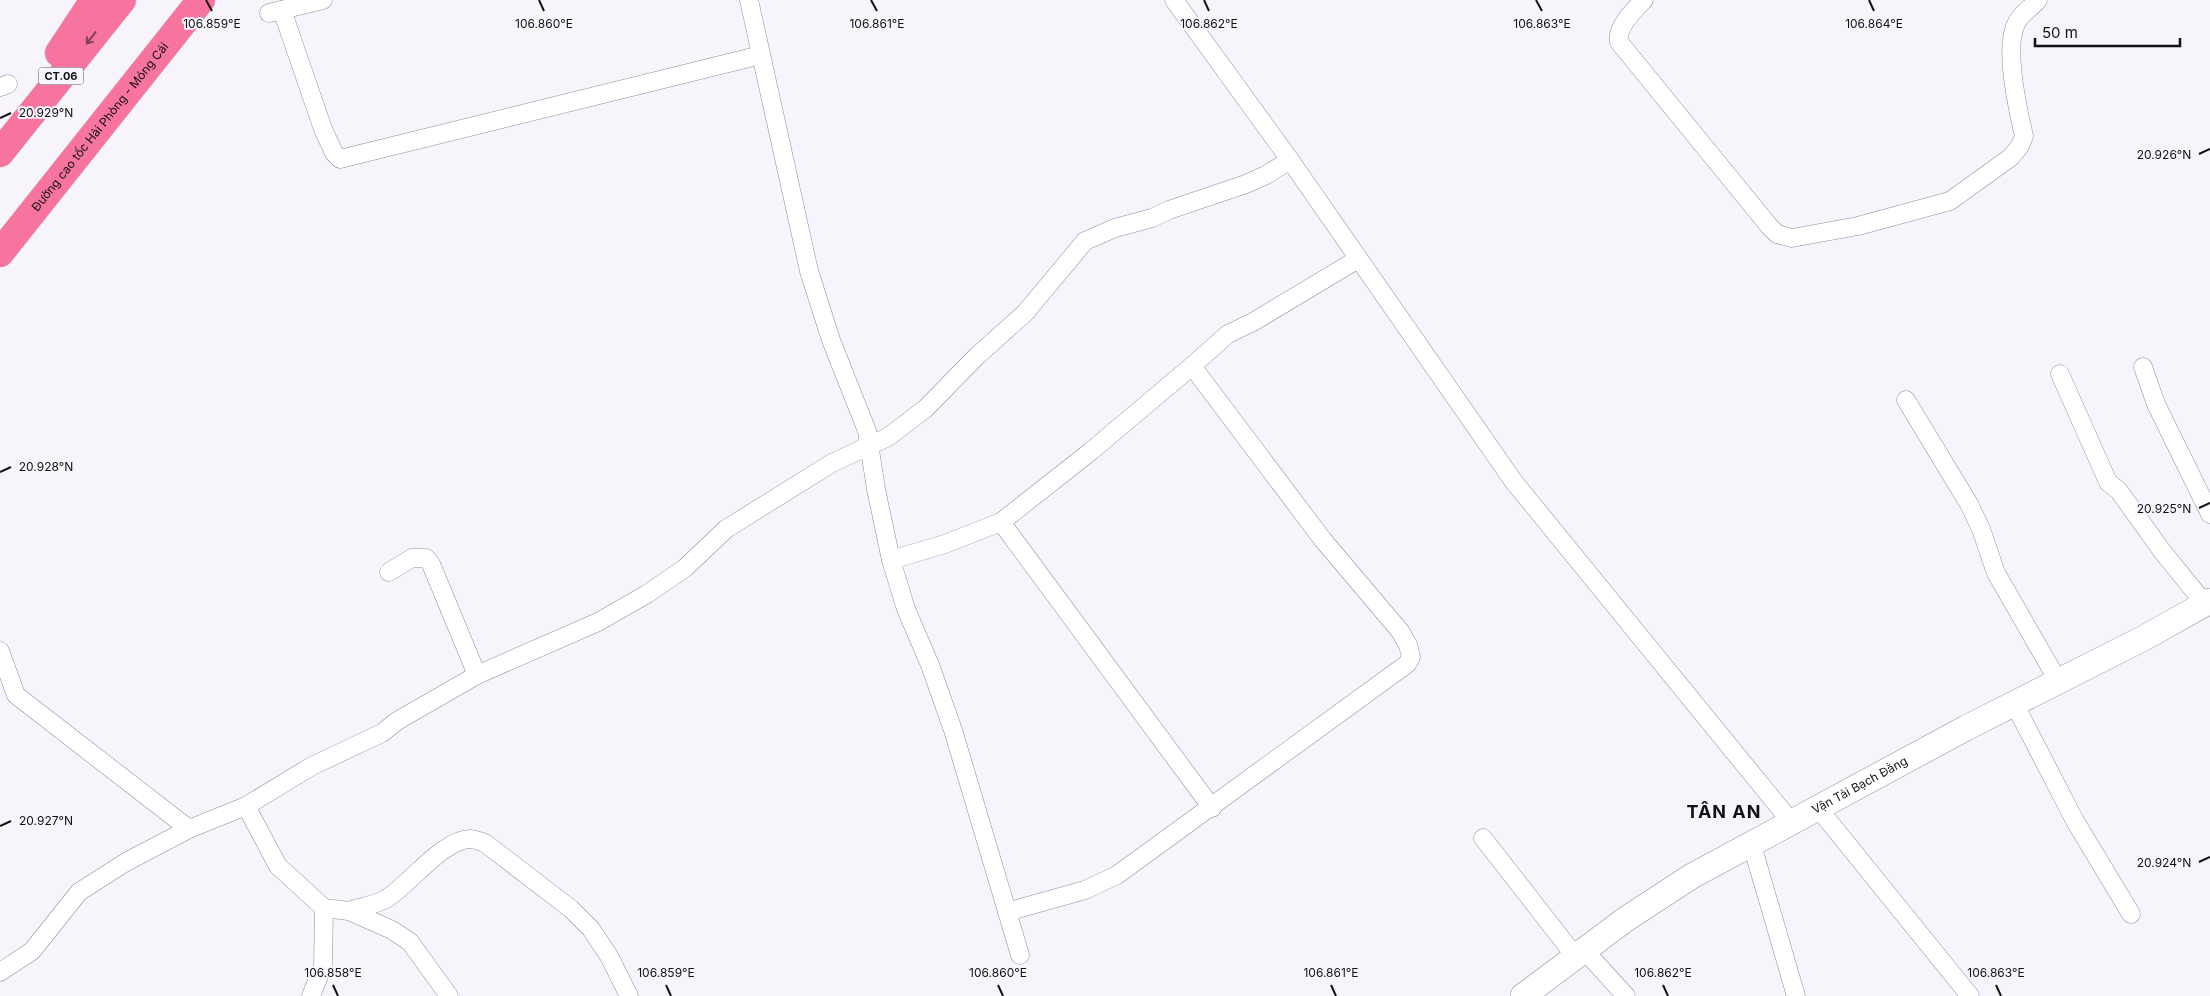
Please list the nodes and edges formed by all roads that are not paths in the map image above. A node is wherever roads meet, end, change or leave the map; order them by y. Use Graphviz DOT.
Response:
graph roads {
  1 [pos="94,0"];
  2 [pos="122,0"];
  3 [pos="201,0"];
  4 [pos="210,0"];
  5 [pos="323,0"];
  6 [pos="749,0"];
  7 [pos="1174,0"];
  8 [pos="1644,0"];
  9 [pos="2038,0"];
  10 [pos="761,55"];
  11 [pos="102,124"];
  12 [pos="0,134"];
  13 [pos="0,153"];
  14 [pos="1290,160"];
  15 [pos="0,254"];
  16 [pos="1358,259"];
  17 [pos="1192,366"];
  18 [pos="2143,367"];
  19 [pos="2060,374"];
  20 [pos="1906,400"];
  21 [pos="871,445"];
  22 [pos="2210,514"];
  23 [pos="1001,522"];
  24 [pos="891,560"];
  25 [pos="389,572"];
  26 [pos="2207,603"];
  27 [pos="0,651"];
  28 [pos="478,675"];
  29 [pos="2058,681"];
  30 [pos="2014,703"];
  31 [pos="246,806"];
  32 [pos="1212,808"];
  33 [pos="1818,808"];
  34 [pos="1792,823"];
  35 [pos="189,828"];
  36 [pos="1483,838"];
  37 [pos="1752,845"];
  38 [pos="324,908"];
  39 [pos="349,911"];
  40 [pos="1007,912"];
  41 [pos="2131,914"];
  42 [pos="1580,953"];
  43 [pos="1020,955"];
  44 [pos="0,972"];
  45 [pos="311,996"];
  46 [pos="450,996"];
  47 [pos="629,996"];
  48 [pos="1523,996"];
  49 [pos="1626,996"];
  50 [pos="1796,996"];
  51 [pos="1970,996"];
  1 -- 12 [label="highway"];
  2 -- 13 [label="highway, CT.06, one-way"];
  3 -- 11 [label="highway, Đường cao tốc Hải Phòng - Móng Cái"];
  4 -- 11 [label="highway"];
  5 -- 10 [label="street"];
  6 -- 10 [label="street"];
  7 -- 14 [label="street"];
  8 -- 9 [label="street"];
  10 -- 21 [label="street"];
  11 -- 15 [label="highway, Đường cao tốc Hải Phòng - Móng Cái"];
  14 -- 16 [label="street"];
  14 -- 21 [label="street"];
  16 -- 17 [label="street"];
  16 -- 34 [label="street"];
  17 -- 23 [label="street"];
  17 -- 32 [label="street"];
  18 -- 22 [label="street"];
  19 -- 26 [label="street"];
  20 -- 29 [label="street"];
  21 -- 24 [label="street"];
  21 -- 28 [label="street"];
  23 -- 24 [label="street"];
  23 -- 32 [label="street"];
  24 -- 40 [label="street"];
  25 -- 28 [label="street"];
  26 -- 29 [label="street, Vận Tải Bạch Đằng"];
  27 -- 35 [label="street"];
  28 -- 31 [label="street"];
  29 -- 30 [label="street, Vận Tải Bạch Đằng"];
  30 -- 33 [label="street, Vận Tải Bạch Đằng"];
  30 -- 41 [label="street"];
  31 -- 35 [label="street"];
  31 -- 38 [label="street"];
  32 -- 40 [label="street"];
  33 -- 34 [label="street, Vận Tải Bạch Đằng"];
  33 -- 51 [label="street"];
  34 -- 37 [label="street, Vận Tải Bạch Đằng"];
  35 -- 44 [label="street"];
  36 -- 42 [label="street"];
  37 -- 42 [label="street, Vận Tải Bạch Đằng"];
  37 -- 50 [label="street"];
  38 -- 39 [label="street"];
  38 -- 45 [label="street"];
  39 -- 46 [label="street"];
  39 -- 47 [label="street"];
  40 -- 43 [label="street"];
  42 -- 48 [label="street, Vận Tải Bạch Đằng"];
  42 -- 49 [label="street"];
}
